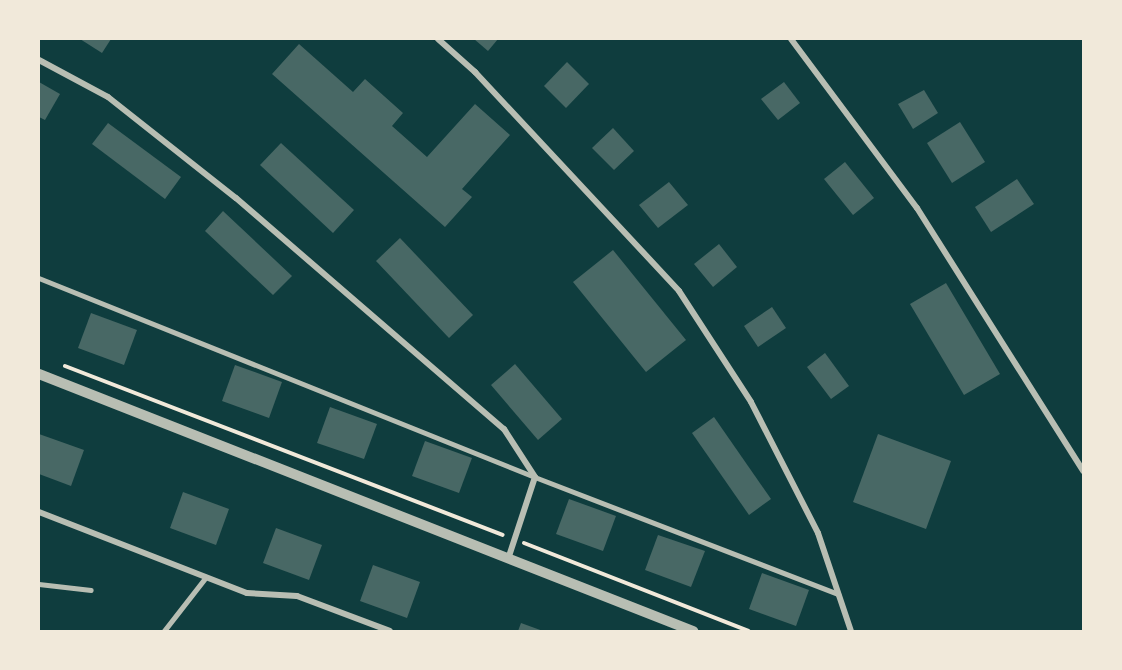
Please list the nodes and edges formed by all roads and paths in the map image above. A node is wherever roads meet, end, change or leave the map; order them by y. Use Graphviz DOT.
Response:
graph roads {
  1 [pos="438,39"];
  2 [pos="791,39"];
  3 [pos="39,60"];
  4 [pos="39,278"];
  5 [pos="61,365"];
  6 [pos="39,374"];
  7 [pos="1083,471"];
  8 [pos="535,477"];
  9 [pos="39,513"];
  10 [pos="515,539"];
  11 [pos="508,559"];
  12 [pos="206,577"];
  13 [pos="39,584"];
  14 [pos="91,590"];
  15 [pos="838,594"];
  16 [pos="164,631"];
  17 [pos="390,631"];
  18 [pos="693,631"];
  19 [pos="748,631"];
  20 [pos="851,631"];
  1 -- 15 [label="street"];
  2 -- 7 [label="street"];
  3 -- 8 [label="street"];
  4 -- 8 [label="lane"];
  5 -- 10 [label="path"];
  6 -- 11 [label="street"];
  8 -- 10 [label="street"];
  8 -- 15 [label="lane"];
  9 -- 12 [label="street"];
  10 -- 11 [label="street"];
  10 -- 19 [label="path"];
  11 -- 18 [label="street"];
  12 -- 16 [label="lane"];
  12 -- 17 [label="street"];
  13 -- 14 [label="lane"];
  15 -- 20 [label="street"];
}
